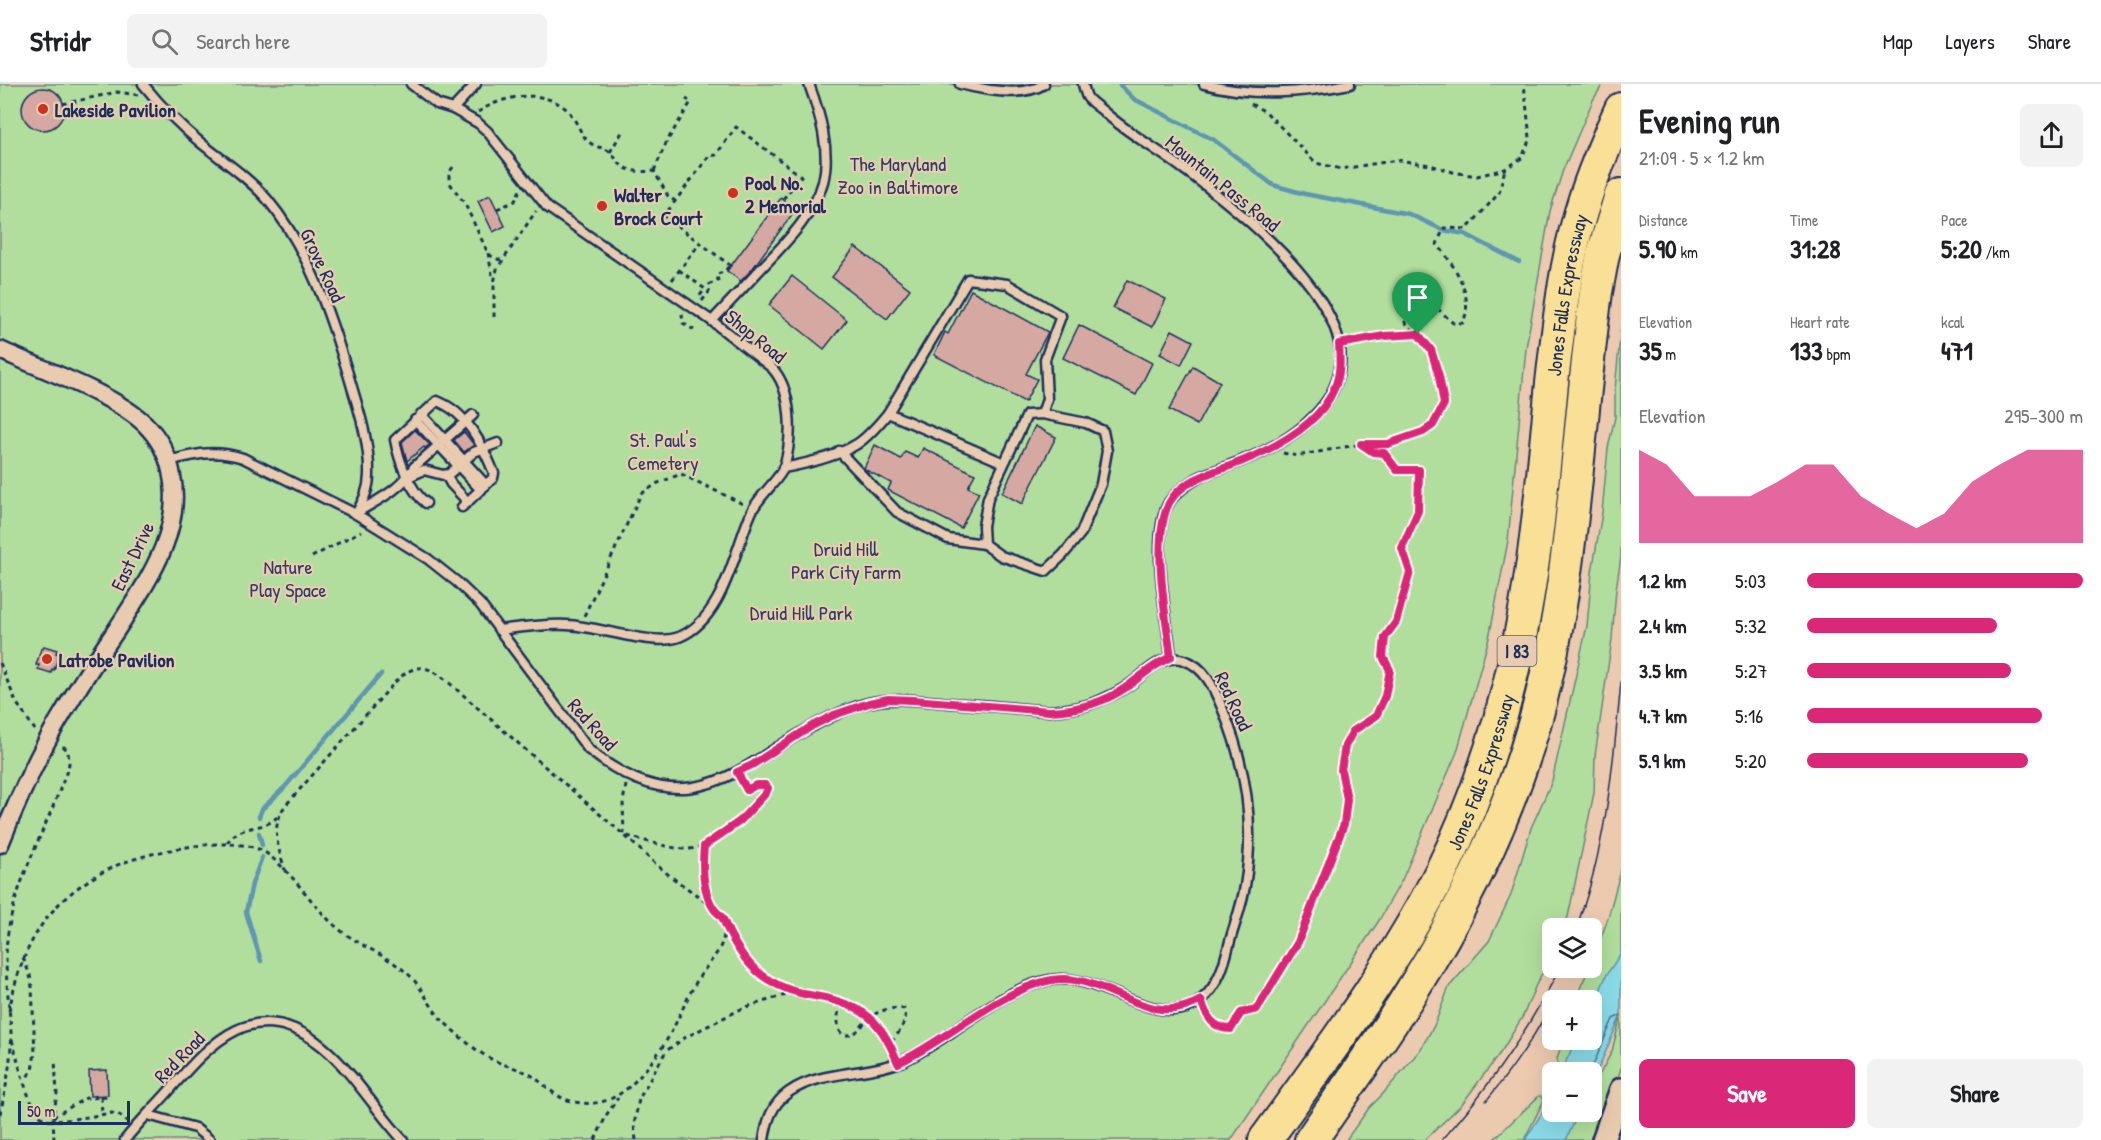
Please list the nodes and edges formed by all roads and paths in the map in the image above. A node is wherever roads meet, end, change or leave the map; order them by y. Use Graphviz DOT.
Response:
graph roads {
  1 [pos="143,84"];
  2 [pos="411,84"];
  3 [pos="476,84"];
  4 [pos="809,84"];
  5 [pos="960,84"];
  6 [pos="1044,84"];
  7 [pos="1083,84"];
  8 [pos="1204,84"];
  9 [pos="1350,84"];
  10 [pos="1524,84"];
  11 [pos="154,98"];
  12 [pos="686,99"];
  13 [pos="1247,102"];
  14 [pos="63,104"];
  15 [pos="453,109"];
  16 [pos="1621,109"];
  17 [pos="469,118"];
  18 [pos="624,129"];
  19 [pos="610,152"];
  20 [pos="453,167"];
  21 [pos="1505,168"];
  22 [pos="654,171"];
  23 [pos="1621,195"];
  24 [pos="783,199"];
  25 [pos="515,201"];
  26 [pos="675,201"];
  27 [pos="497,209"];
  28 [pos="537,209"];
  29 [pos="700,243"];
  30 [pos="487,251"];
  31 [pos="502,261"];
  32 [pos="679,270"];
  33 [pos="494,283"];
  34 [pos="666,289"];
  35 [pos="494,317"];
  36 [pos="712,321"];
  37 [pos="685,326"];
  38 [pos="694,330"];
  39 [pos="1418,334"];
  40 [pos="1339,344"];
  41 [pos="0,350"];
  42 [pos="888,413"];
  43 [pos="1042,414"];
  44 [pos="473,415"];
  45 [pos="418,417"];
  46 [pos="465,422"];
  47 [pos="442,442"];
  48 [pos="498,443"];
  49 [pos="1361,444"];
  50 [pos="1275,447"];
  51 [pos="483,448"];
  52 [pos="839,451"];
  53 [pos="168,461"];
  54 [pos="461,463"];
  55 [pos="1004,464"];
  56 [pos="783,468"];
  57 [pos="446,475"];
  58 [pos="408,477"];
  59 [pos="483,487"];
  60 [pos="426,503"];
  61 [pos="752,509"];
  62 [pos="356,514"];
  63 [pos="373,525"];
  64 [pos="984,544"];
  65 [pos="312,557"];
  66 [pos="579,626"];
  67 [pos="499,630"];
  68 [pos="1171,657"];
  69 [pos="0,663"];
  70 [pos="34,730"];
  71 [pos="60,744"];
  72 [pos="737,772"];
  73 [pos="626,786"];
  74 [pos="278,816"];
  75 [pos="624,835"];
  76 [pos="228,843"];
  77 [pos="0,844"];
  78 [pos="704,846"];
  79 [pos="285,870"];
  80 [pos="714,908"];
  81 [pos="724,925"];
  82 [pos="23,958"];
  83 [pos="801,993"];
  84 [pos="1201,1000"];
  85 [pos="840,1002"];
  86 [pos="9,1011"];
  87 [pos="869,1017"];
  88 [pos="11,1035"];
  89 [pos="890,1044"];
  90 [pos="664,1049"];
  91 [pos="55,1060"];
  92 [pos="898,1063"];
  93 [pos="25,1080"];
  94 [pos="1621,1089"];
  95 [pos="619,1096"];
  96 [pos="101,1097"];
  97 [pos="111,1097"];
  98 [pos="0,1114"];
  99 [pos="102,1114"];
  100 [pos="148,1115"];
  101 [pos="53,1119"];
  102 [pos="129,1123"];
  103 [pos="54,1140"];
  104 [pos="125,1140"];
  105 [pos="210,1140"];
  106 [pos="403,1140"];
  107 [pos="595,1140"];
  108 [pos="636,1140"];
  109 [pos="765,1140"];
  110 [pos="1265,1140"];
  111 [pos="1311,1140"];
  112 [pos="1603,1140"];
  1 -- 11 [label="lane, Grove Road"];
  2 -- 15 [label="lane"];
  3 -- 15 [label="lane"];
  4 -- 36 [label="lane"];
  5 -- 6 [label="lane"];
  7 -- 40 [label="lane, Mountain Pass Road"];
  8 -- 9 [label="lane"];
  10 -- 21 [label="path"];
  11 -- 14 [label="path"];
  11 -- 62 [label="lane, Grove Road"];
  12 -- 22 [label="path"];
  13 -- 21 [label="path"];
  15 -- 17 [label="lane, Shop Road"];
  16 -- 110 [label="highway, Jones Falls Expressway / I 83"];
  17 -- 19 [label="path"];
  17 -- 34 [label="lane, Shop Road"];
  18 -- 19 [label="path"];
  19 -- 22 [label="path"];
  20 -- 30 [label="path"];
  21 -- 39 [label="path"];
  22 -- 26 [label="path"];
  23 -- 111 [label="highway, Jones Falls Expressway / I 83"];
  24 -- 26 [label="path"];
  25 -- 27 [label="path"];
  26 -- 29 [label="path"];
  28 -- 31 [label="path"];
  29 -- 32 [label="path"];
  29 -- 32 [label="path"];
  30 -- 31 [label="path"];
  30 -- 33 [label="path"];
  31 -- 33 [label="path"];
  32 -- 34 [label="path"];
  33 -- 35 [label="path"];
  34 -- 36 [label="lane, Shop Road"];
  36 -- 56 [label="lane, Shop Road"];
  37 -- 38 [label="path"];
  39 -- 40 [label="path"];
  39 -- 49 [label="path"];
  40 -- 50 [label="lane, Mountain Pass Road"];
  41 -- 53 [label="street, East Drive"];
  42 -- 43 [label="lane"];
  42 -- 52 [label="lane"];
  42 -- 55 [label="lane"];
  43 -- 55 [label="lane"];
  43 -- 64 [label="lane"];
  44 -- 46 [label="lane"];
  45 -- 46 [label="lane"];
  45 -- 47 [label="lane"];
  45 -- 58 [label="lane"];
  46 -- 47 [label="lane"];
  46 -- 51 [label="lane"];
  47 -- 54 [label="lane"];
  47 -- 58 [label="lane"];
  48 -- 51 [label="lane"];
  49 -- 50 [label="path"];
  49 -- 84 [label="path"];
  50 -- 68 [label="lane, Mountain Pass Road"];
  51 -- 54 [label="lane"];
  51 -- 59 [label="lane"];
  52 -- 56 [label="lane"];
  52 -- 64 [label="lane"];
  53 -- 62 [label="lane, Red Road"];
  53 -- 77 [label="street, East Drive"];
  54 -- 57 [label="lane"];
  54 -- 59 [label="lane"];
  55 -- 64 [label="lane"];
  56 -- 61 [label="lane, Shop Road"];
  57 -- 58 [label="lane"];
  57 -- 59 [label="lane"];
  58 -- 60 [label="lane"];
  58 -- 62 [label="lane"];
  61 -- 66 [label="lane, Shop Road"];
  61 -- 66 [label="path"];
  62 -- 63 [label="lane, Red Road"];
  63 -- 65 [label="path"];
  63 -- 67 [label="lane, Red Road"];
  66 -- 67 [label="lane, Shop Road"];
  67 -- 72 [label="lane, Red Road"];
  68 -- 72 [label="lane, Red Road"];
  68 -- 84 [label="lane, Red Road"];
  69 -- 70 [label="path"];
  71 -- 86 [label="path"];
  72 -- 78 [label="path"];
  73 -- 75 [label="path"];
  74 -- 75 [label="path"];
  74 -- 76 [label="path"];
  74 -- 79 [label="path"];
  75 -- 78 [label="path"];
  75 -- 80 [label="path"];
  76 -- 79 [label="path"];
  76 -- 82 [label="path"];
  78 -- 80 [label="path"];
  79 -- 95 [label="path"];
  80 -- 81 [label="path"];
  81 -- 83 [label="path"];
  81 -- 90 [label="path"];
  82 -- 86 [label="path"];
  82 -- 93 [label="path"];
  83 -- 85 [label="path"];
  83 -- 90 [label="path"];
  84 -- 92 [label="lane"];
  85 -- 87 [label="path"];
  85 -- 87 [label="path"];
  86 -- 88 [label="path"];
  87 -- 89 [label="path"];
  87 -- 89 [label="path"];
  88 -- 93 [label="path"];
  88 -- 98 [label="path"];
  89 -- 92 [label="path"];
  90 -- 95 [label="path"];
  90 -- 108 [label="path"];
  91 -- 101 [label="path"];
  92 -- 109 [label="lane"];
  93 -- 101 [label="path"];
  94 -- 112 [label="street"];
  95 -- 107 [label="path"];
  96 -- 97 [label="path"];
  96 -- 99 [label="path"];
  96 -- 101 [label="path"];
  99 -- 101 [label="path"];
  99 -- 102 [label="path"];
  100 -- 104 [label="lane, Red Road"];
  100 -- 105 [label="lane"];
  100 -- 106 [label="lane, Red Road"];
  101 -- 103 [label="path"];
}
